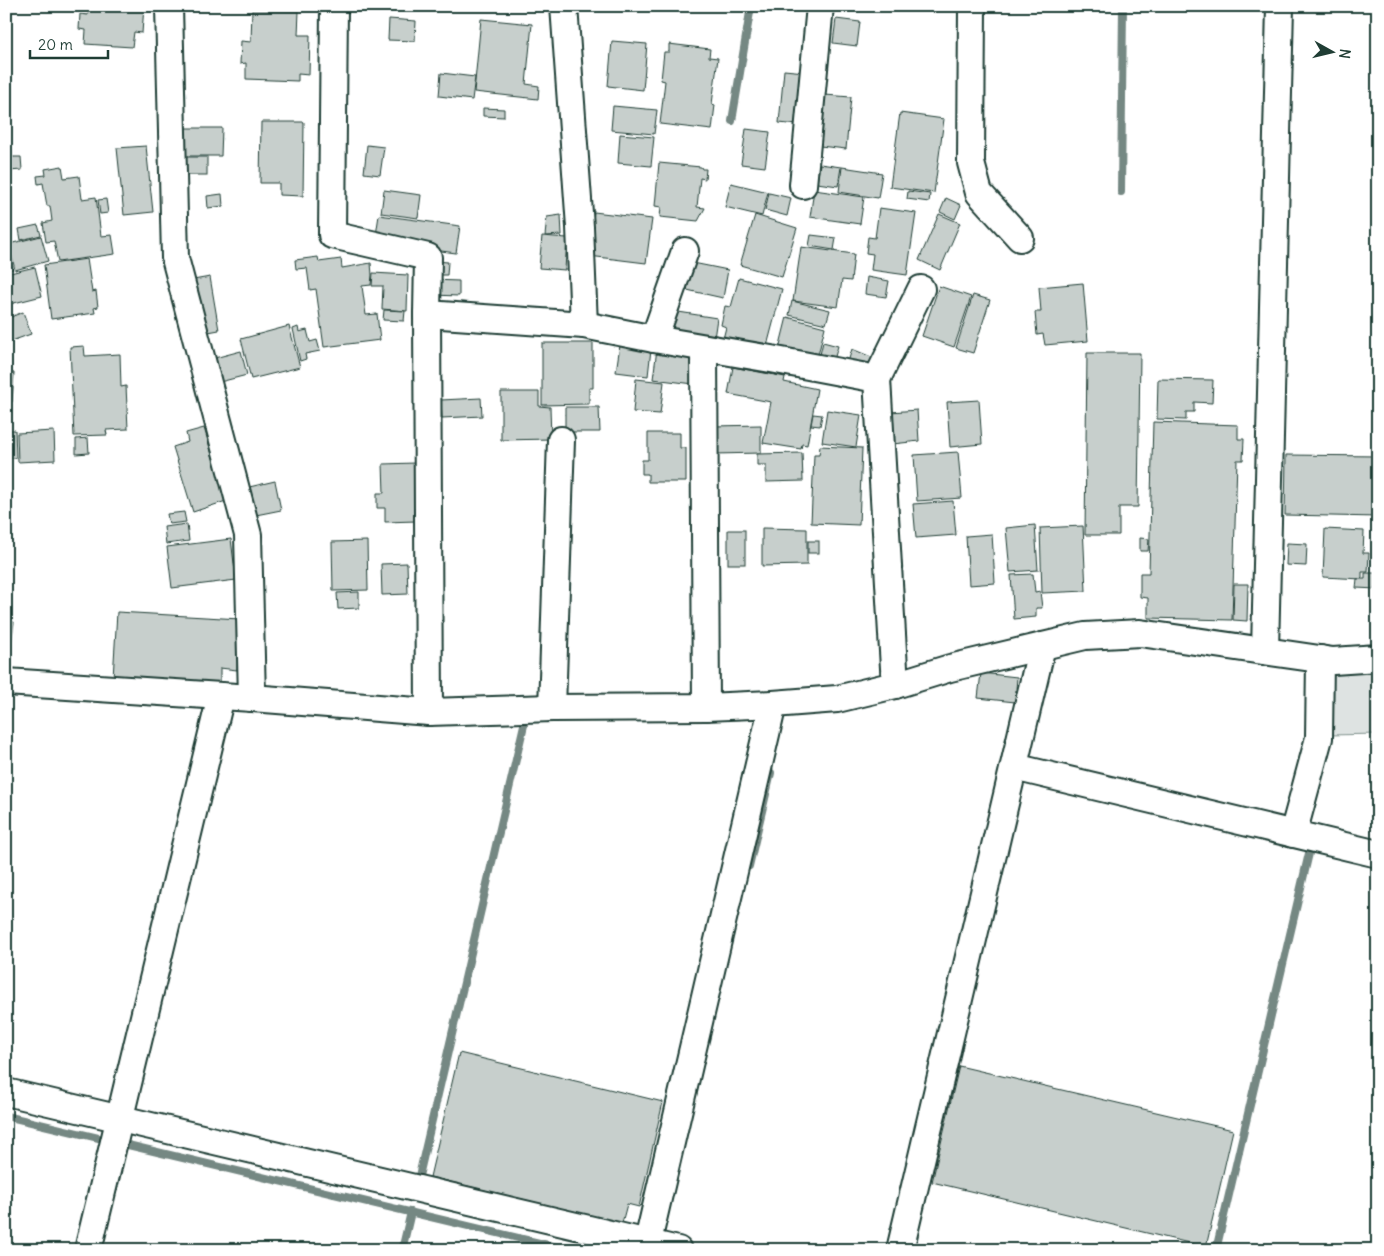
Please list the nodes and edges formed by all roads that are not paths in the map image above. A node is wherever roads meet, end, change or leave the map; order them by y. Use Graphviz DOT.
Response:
graph roads {
  1 [pos="169,6"];
  2 [pos="334,6"];
  3 [pos="564,6"];
  4 [pos="820,6"];
  5 [pos="972,6"];
  6 [pos="1280,6"];
  7 [pos="803,184"];
  8 [pos="1020,238"];
  9 [pos="685,251"];
  10 [pos="921,289"];
  11 [pos="427,314"];
  12 [pos="584,325"];
  13 [pos="654,340"];
  14 [pos="704,348"];
  15 [pos="877,379"];
  16 [pos="561,440"];
  17 [pos="1042,646"];
  18 [pos="1266,651"];
  19 [pos="1378,658"];
  20 [pos="1320,659"];
  21 [pos="6,682"];
  22 [pos="895,685"];
  23 [pos="221,696"];
  24 [pos="252,698"];
  25 [pos="773,704"];
  26 [pos="706,707"];
  27 [pos="552,708"];
  28 [pos="429,712"];
  29 [pos="1014,767"];
  30 [pos="1293,834"];
  31 [pos="1378,854"];
  32 [pos="6,1092"];
  33 [pos="118,1125"];
  34 [pos="647,1246"];
  35 [pos="88,1250"];
  36 [pos="678,1250"];
  37 [pos="900,1250"];
  1 -- 24 [label="street"];
  2 -- 11 [label="street"];
  3 -- 12 [label="street"];
  4 -- 7 [label="street"];
  5 -- 8 [label="street"];
  6 -- 18 [label="street"];
  9 -- 13 [label="street"];
  10 -- 15 [label="street"];
  11 -- 12 [label="street"];
  11 -- 28 [label="street"];
  12 -- 13 [label="street"];
  13 -- 14 [label="street"];
  14 -- 15 [label="street"];
  14 -- 26 [label="street"];
  15 -- 22 [label="street"];
  16 -- 27 [label="street"];
  17 -- 18 [label="street"];
  17 -- 22 [label="street"];
  17 -- 29 [label="street"];
  18 -- 20 [label="street"];
  19 -- 20 [label="street"];
  20 -- 30 [label="street"];
  21 -- 23 [label="street"];
  22 -- 25 [label="street"];
  23 -- 24 [label="street"];
  23 -- 33 [label="street"];
  24 -- 28 [label="street"];
  25 -- 26 [label="street"];
  25 -- 34 [label="street"];
  26 -- 27 [label="street"];
  27 -- 28 [label="street"];
  29 -- 30 [label="street"];
  29 -- 37 [label="street"];
  30 -- 31 [label="street"];
  32 -- 33 [label="street"];
  33 -- 34 [label="street"];
  33 -- 35 [label="street"];
  34 -- 36 [label="street"];
}
